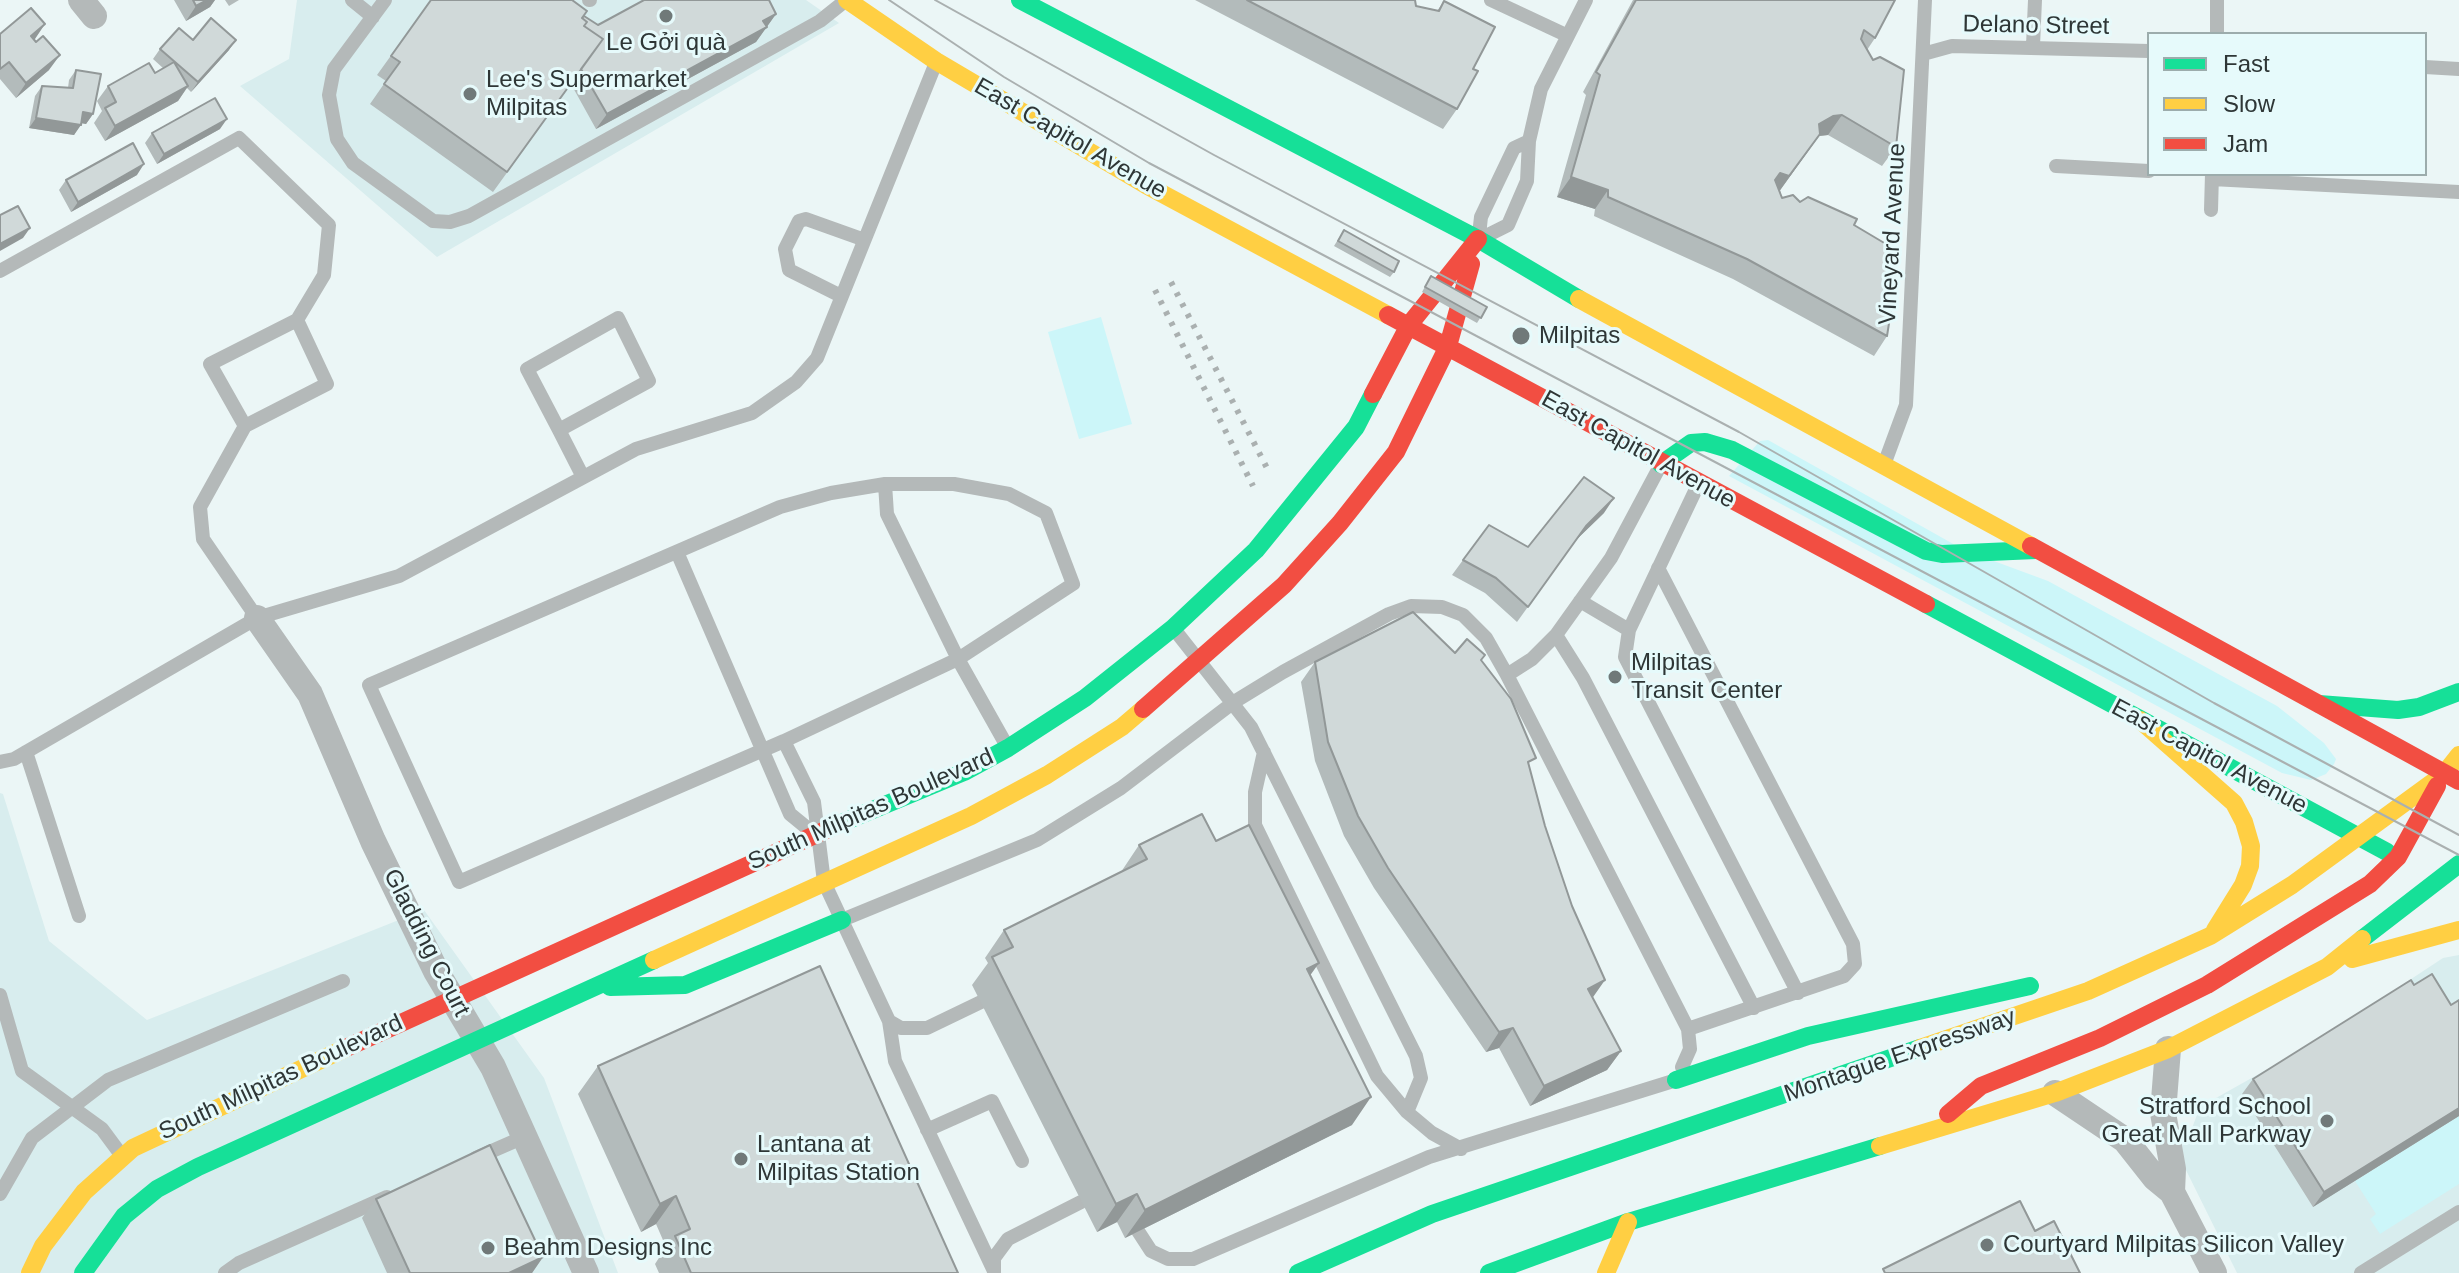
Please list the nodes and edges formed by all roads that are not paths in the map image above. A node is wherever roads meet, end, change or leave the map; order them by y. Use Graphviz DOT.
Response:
graph roads {
  1 [pos="352,0"];
  2 [pos="385,0"];
  3 [pos="846,0"];
  4 [pos="1020,0"];
  5 [pos="1061,0"];
  6 [pos="1491,0"];
  7 [pos="1586,0"];
  8 [pos="1925,0"];
  9 [pos="2035,0"];
  10 [pos="2217,0"];
  11 [pos="373,17"];
  12 [pos="1053,18"];
  13 [pos="2217,32"];
  14 [pos="1566,35"];
  15 [pos="2033,46"];
  16 [pos="2147,51"];
  17 [pos="1923,54"];
  18 [pos="936,61"];
  19 [pos="2427,67"];
  20 [pos="2459,69"];
  21 [pos="1529,141"];
  22 [pos="2056,166"];
  23 [pos="2147,171"];
  24 [pos="2212,177"];
  25 [pos="2459,192"];
  26 [pos="2211,210"];
  27 [pos="862,239"];
  28 [pos="1478,239"];
  29 [pos="0,271"];
  30 [pos="841,296"];
  31 [pos="297,320"];
  32 [pos="1409,325"];
  33 [pos="1448,346"];
  34 [pos="245,426"];
  35 [pos="559,430"];
  36 [pos="1661,464"];
  37 [pos="1884,466"];
  38 [pos="583,477"];
  39 [pos="885,484"];
  40 [pos="1699,484"];
  41 [pos="2036,550"];
  42 [pos="677,552"];
  43 [pos="1658,568"];
  44 [pos="1580,601"];
  45 [pos="257,618"];
  46 [pos="1173,628"];
  47 [pos="1629,630"];
  48 [pos="1556,635"];
  49 [pos="958,659"];
  50 [pos="1201,660"];
  51 [pos="1507,675"];
  52 [pos="2459,692"];
  53 [pos="1234,702"];
  54 [pos="2319,704"];
  55 [pos="2140,720"];
  56 [pos="784,741"];
  57 [pos="1008,748"];
  58 [pos="761,751"];
  59 [pos="26,752"];
  60 [pos="1264,752"];
  61 [pos="2459,755"];
  62 [pos="0,762"];
  63 [pos="2451,777"];
  64 [pos="815,834"];
  65 [pos="2356,837"];
  66 [pos="2398,857"];
  67 [pos="2459,864"];
  68 [pos="2441,880"];
  69 [pos="824,882"];
  70 [pos="2459,890"];
  71 [pos="79,916"];
  72 [pos="842,920"];
  73 [pos="2459,930"];
  74 [pos="2210,936"];
  75 [pos="2147,964"];
  76 [pos="2327,967"];
  77 [pos="343,981"];
  78 [pos="595,987"];
  79 [pos="1798,993"];
  80 [pos="0,995"];
  81 [pos="453,999"];
  82 [pos="981,1002"];
  83 [pos="1754,1008"];
  84 [pos="889,1021"];
  85 [pos="1688,1029"];
  86 [pos="477,1040"];
  87 [pos="2168,1049"];
  88 [pos="1676,1080"];
  89 [pos="2055,1093"];
  90 [pos="71,1107"];
  91 [pos="1407,1112"];
  92 [pos="927,1130"];
  93 [pos="1922,1136"];
  94 [pos="524,1137"];
  95 [pos="1461,1149"];
  96 [pos="123,1157"];
  97 [pos="1022,1161"];
  98 [pos="467,1162"];
  99 [pos="2172,1192"];
  100 [pos="0,1194"];
  101 [pos="396,1194"];
  102 [pos="1081,1202"];
  103 [pos="2459,1212"];
  104 [pos="1628,1222"];
  105 [pos="1138,1231"];
  106 [pos="994,1272"];
  107 [pos="30,1273"];
  108 [pos="83,1273"];
  109 [pos="225,1273"];
  110 [pos="586,1273"];
  111 [pos="1298,1273"];
  112 [pos="1489,1273"];
  113 [pos="1606,1273"];
  114 [pos="2214,1273"];
  115 [pos="2361,1273"];
  1 -- 11 [label="lane"];
  2 -- 11 [label="lane"];
  3 -- 11 [label="lane"];
  3 -- 18 [label="main road, East Capitol Avenue"];
  4 -- 12 [label="main road"];
  5 -- 12 [label="lane"];
  6 -- 14 [label="lane"];
  7 -- 14 [label="lane"];
  8 -- 17 [label="lane, Vineyard Avenue"];
  9 -- 15 [label="lane"];
  10 -- 13 [label="lane"];
  12 -- 28 [label="main road"];
  14 -- 21 [label="lane"];
  15 -- 16 [label="lane, Delano Street"];
  15 -- 17 [label="lane, Delano Street"];
  17 -- 37 [label="lane, Vineyard Avenue"];
  18 -- 27 [label="lane"];
  18 -- 32 [label="main road, East Capitol Avenue"];
  19 -- 20 [label="lane"];
  21 -- 28 [label="lane"];
  21 -- 28 [label="lane"];
  22 -- 23 [label="lane"];
  24 -- 25 [label="lane"];
  24 -- 26 [label="lane"];
  27 -- 30 [label="lane"];
  27 -- 30 [label="lane"];
  28 -- 32 [label="main road, South Milpitas Boulevard"];
  28 -- 33 [label="main road, South Milpitas Boulevard"];
  28 -- 37 [label="main road"];
  29 -- 31 [label="lane"];
  30 -- 38 [label="lane"];
  31 -- 34 [label="lane"];
  31 -- 34 [label="lane"];
  32 -- 33 [label="main road, East Capitol Avenue"];
  32 -- 46 [label="main road, South Milpitas Boulevard"];
  33 -- 36 [label="main road, East Capitol Avenue"];
  33 -- 50 [label="main road, South Milpitas Boulevard"];
  34 -- 45 [label="lane"];
  35 -- 35 [label="lane"];
  35 -- 38 [label="lane"];
  36 -- 40 [label="main road, East Capitol Avenue"];
  36 -- 41 [label="main road"];
  36 -- 44 [label="lane"];
  37 -- 41 [label="main road"];
  38 -- 45 [label="lane"];
  39 -- 42 [label="lane"];
  39 -- 49 [label="lane"];
  39 -- 49 [label="lane"];
  40 -- 43 [label="lane"];
  40 -- 55 [label="main road, East Capitol Avenue"];
  41 -- 54 [label="main road"];
  42 -- 58 [label="lane"];
  42 -- 58 [label="lane"];
  43 -- 47 [label="lane"];
  43 -- 79 [label="lane"];
  44 -- 47 [label="lane"];
  44 -- 48 [label="lane"];
  45 -- 59 [label="lane"];
  45 -- 81 [label="street, Gladding Court"];
  46 -- 50 [label="lane"];
  46 -- 57 [label="main road, South Milpitas Boulevard"];
  47 -- 79 [label="lane"];
  48 -- 51 [label="lane"];
  48 -- 83 [label="lane"];
  49 -- 56 [label="lane"];
  49 -- 57 [label="lane"];
  50 -- 53 [label="lane"];
  50 -- 69 [label="main road, South Milpitas Boulevard"];
  51 -- 53 [label="lane"];
  51 -- 85 [label="lane"];
  52 -- 54 [label="main road"];
  53 -- 60 [label="lane"];
  53 -- 72 [label="lane"];
  54 -- 63 [label="main road"];
  55 -- 65 [label="main road, East Capitol Avenue"];
  55 -- 74 [label="main road"];
  56 -- 58 [label="lane"];
  56 -- 64 [label="lane"];
  57 -- 64 [label="main road, South Milpitas Boulevard"];
  58 -- 64 [label="lane"];
  59 -- 62 [label="lane"];
  59 -- 71 [label="lane"];
  60 -- 91 [label="lane"];
  60 -- 91 [label="lane"];
  61 -- 63 [label="main road, Montague Expressway"];
  63 -- 65 [label="main road, Montague Expressway"];
  63 -- 66 [label="main road"];
  64 -- 69 [label="lane"];
  64 -- 81 [label="main road, South Milpitas Boulevard"];
  65 -- 66 [label="main road, East Capitol Avenue"];
  65 -- 74 [label="main road, Montague Expressway"];
  66 -- 68 [label="main road, East Capitol Avenue"];
  66 -- 93 [label="main road"];
  67 -- 68 [label="main road"];
  68 -- 70 [label="main road, East Capitol Avenue"];
  68 -- 76 [label="main road"];
  69 -- 72 [label="lane"];
  69 -- 78 [label="main road, South Milpitas Boulevard"];
  72 -- 78 [label="main road"];
  72 -- 84 [label="lane"];
  73 -- 76 [label="main road"];
  74 -- 75 [label="main road, Montague Expressway"];
  75 -- 88 [label="main road"];
  75 -- 111 [label="main road, Montague Expressway"];
  76 -- 87 [label="main road"];
  77 -- 90 [label="lane"];
  78 -- 86 [label="main road, South Milpitas Boulevard"];
  79 -- 83 [label="lane"];
  80 -- 90 [label="lane"];
  81 -- 86 [label="street, Gladding Court"];
  81 -- 96 [label="main road, South Milpitas Boulevard"];
  82 -- 84 [label="lane"];
  83 -- 85 [label="lane"];
  84 -- 92 [label="lane"];
  85 -- 88 [label="lane"];
  86 -- 94 [label="street, Gladding Court"];
  86 -- 108 [label="main road, South Milpitas Boulevard"];
  87 -- 89 [label="main road"];
  87 -- 99 [label="street"];
  88 -- 95 [label="lane"];
  89 -- 93 [label="main road"];
  89 -- 99 [label="street"];
  90 -- 96 [label="lane"];
  90 -- 100 [label="lane"];
  91 -- 95 [label="lane"];
  92 -- 97 [label="lane"];
  92 -- 106 [label="lane"];
  93 -- 104 [label="main road"];
  94 -- 98 [label="lane"];
  94 -- 110 [label="street, Gladding Court"];
  95 -- 105 [label="lane"];
  96 -- 107 [label="main road, South Milpitas Boulevard"];
  99 -- 114 [label="street"];
  101 -- 109 [label="lane"];
  102 -- 106 [label="lane"];
  103 -- 115 [label="lane"];
  104 -- 112 [label="main road"];
  104 -- 113 [label="main road"];
}
